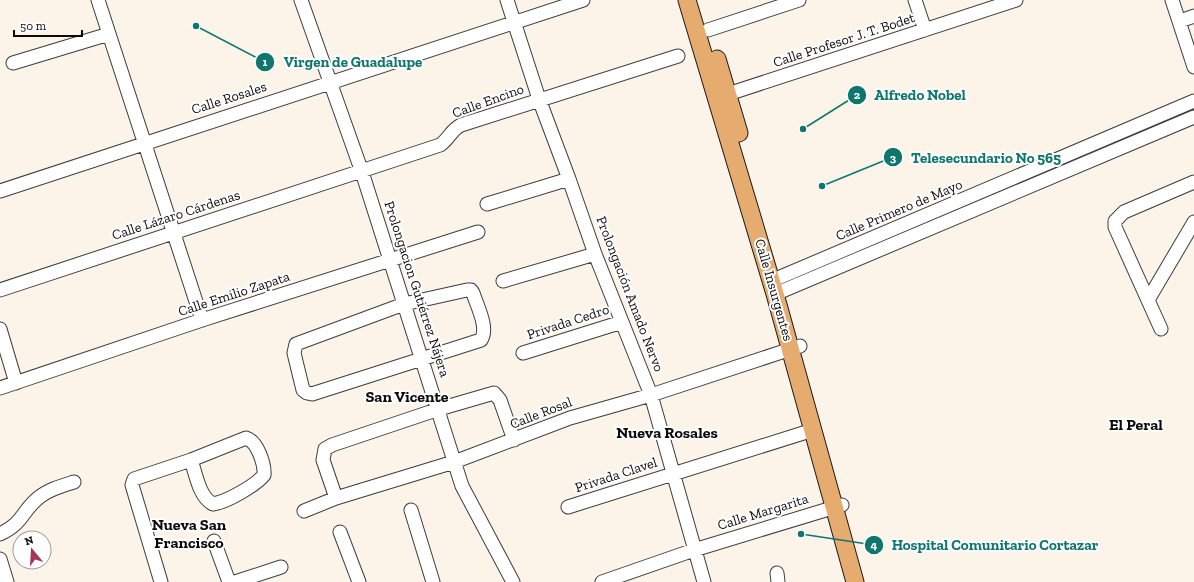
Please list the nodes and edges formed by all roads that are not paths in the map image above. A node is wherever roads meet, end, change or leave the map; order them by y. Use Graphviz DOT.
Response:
graph roads {
  1 [pos="98,0"];
  2 [pos="301,0"];
  3 [pos="507,0"];
  4 [pos="582,0"];
  5 [pos="687,0"];
  6 [pos="699,0"];
  7 [pos="799,0"];
  8 [pos="915,0"];
  9 [pos="1016,0"];
  10 [pos="1172,0"];
  11 [pos="1194,16"];
  12 [pos="1180,21"];
  13 [pos="514,22"];
  14 [pos="708,30"];
  15 [pos="925,30"];
  16 [pos="108,34"];
  17 [pos="678,56"];
  18 [pos="13,63"];
  19 [pos="1194,67"];
  20 [pos="331,82"];
  21 [pos="728,94"];
  22 [pos="540,99"];
  23 [pos="1194,101"];
  24 [pos="1194,118"];
  25 [pos="144,143"];
  26 [pos="362,172"];
  27 [pos="570,178"];
  28 [pos="1194,182"];
  29 [pos="0,191"];
  30 [pos="487,204"];
  31 [pos="1194,222"];
  32 [pos="173,232"];
  33 [pos="478,232"];
  34 [pos="595,254"];
  35 [pos="389,260"];
  36 [pos="503,281"];
  37 [pos="778,286"];
  38 [pos="0,290"];
  39 [pos="1148,300"];
  40 [pos="404,304"];
  41 [pos="202,320"];
  42 [pos="622,322"];
  43 [pos="0,329"];
  44 [pos="1161,329"];
  45 [pos="795,348"];
  46 [pos="524,353"];
  47 [pos="423,358"];
  48 [pos="16,383"];
  49 [pos="0,388"];
  50 [pos="651,395"];
  51 [pos="439,409"];
  52 [pos="813,430"];
  53 [pos="514,440"];
  54 [pos="190,460"];
  55 [pos="454,462"];
  56 [pos="674,473"];
  57 [pos="74,482"];
  58 [pos="336,498"];
  59 [pos="838,506"];
  60 [pos="568,507"];
  61 [pos="411,510"];
  62 [pos="304,511"];
  63 [pos="340,532"];
  64 [pos="0,534"];
  65 [pos="214,541"];
  66 [pos="694,550"];
  67 [pos="0,560"];
  68 [pos="281,567"];
  69 [pos="7,582"];
  70 [pos="161,582"];
  71 [pos="229,582"];
  72 [pos="235,582"];
  73 [pos="359,582"];
  74 [pos="433,582"];
  75 [pos="513,582"];
  76 [pos="602,582"];
  77 [pos="704,582"];
  78 [pos="855,582"];
  79 [pos="865,582"];
  1 -- 16 [label="street"];
  2 -- 20 [label="street, Prolongacion Gutiérrez Nájera"];
  3 -- 13 [label="street, Prolongación Amado Nervo"];
  4 -- 13 [label="street, Calle Rosales"];
  5 -- 37 [label="main road, Calle Insurgentes"];
  6 -- 14 [label="main road, Calle Insurgentes"];
  7 -- 14 [label="street"];
  8 -- 15 [label="street"];
  9 -- 15 [label="street, Calle Profesor J. T. Bodet"];
  10 -- 12 [label="street"];
  11 -- 12 [label="street"];
  12 -- 19 [label="street"];
  13 -- 20 [label="street, Calle Rosales"];
  13 -- 22 [label="street, Prolongación Amado Nervo"];
  14 -- 21 [label="main road, Calle Insurgentes"];
  15 -- 21 [label="street, Calle Profesor J. T. Bodet"];
  16 -- 18 [label="street"];
  16 -- 25 [label="street"];
  17 -- 22 [label="street, Calle Encino"];
  20 -- 25 [label="street, Calle Rosales"];
  20 -- 26 [label="street, Prolongacion Gutiérrez Nájera"];
  21 -- 37 [label="main road, Calle Insurgentes"];
  22 -- 26 [label="street, Calle Encino"];
  22 -- 27 [label="street, Prolongación Amado Nervo"];
  23 -- 37 [label="street, Calle Primero de Mayo"];
  24 -- 37 [label="street"];
  25 -- 29 [label="street, Calle Rosales"];
  25 -- 32 [label="street"];
  26 -- 32 [label="street, Calle Lázaro Cárdenas"];
  26 -- 35 [label="street, Prolongacion Gutiérrez Nájera"];
  27 -- 30 [label="street"];
  27 -- 34 [label="street, Prolongación Amado Nervo"];
  28 -- 39 [label="street"];
  31 -- 39 [label="street"];
  32 -- 38 [label="street, Calle Lázaro Cárdenas"];
  32 -- 41 [label="street"];
  33 -- 35 [label="street, Calle Emilio Zapata"];
  34 -- 36 [label="street"];
  34 -- 42 [label="street, Prolongación Amado Nervo"];
  35 -- 40 [label="street, Prolongacion Gutiérrez Nájera"];
  35 -- 41 [label="street, Calle Emilio Zapata"];
  37 -- 45 [label="main road, Calle Insurgentes"];
  39 -- 44 [label="street"];
  40 -- 47 [label="street, Prolongacion Gutiérrez Nájera"];
  40 -- 47 [label="street"];
  40 -- 47 [label="street"];
  41 -- 48 [label="street, Calle Emilio Zapata"];
  42 -- 46 [label="street, Privada Cedro"];
  42 -- 50 [label="street, Prolongación Amado Nervo"];
  43 -- 48 [label="street"];
  45 -- 50 [label="street, Calle Rosal"];
  45 -- 52 [label="main road, Calle Insurgentes"];
  45 -- 59 [label="main road, Calle Insurgentes"];
  47 -- 51 [label="street, Prolongacion Gutiérrez Nájera"];
  48 -- 49 [label="street, Calle Emilio Zapata"];
  50 -- 53 [label="street, Calle Rosal"];
  50 -- 56 [label="street, Prolongación Amado Nervo"];
  51 -- 53 [label="street"];
  51 -- 55 [label="street, Prolongacion Gutiérrez Nájera"];
  51 -- 58 [label="street"];
  52 -- 56 [label="street, Privada Clavel"];
  52 -- 59 [label="main road, Calle Insurgentes"];
  53 -- 55 [label="street, Calle Rosal"];
  54 -- 54 [label="street"];
  54 -- 70 [label="street"];
  55 -- 58 [label="street, Calle Rosal"];
  55 -- 75 [label="street, Prolongacion Gutiérrez Nájera"];
  56 -- 60 [label="street, Privada Clavel"];
  56 -- 66 [label="street, Prolongación Amado Nervo"];
  57 -- 64 [label="street"];
  58 -- 62 [label="street, Calle Rosal"];
  59 -- 66 [label="street, Calle Margarita"];
  59 -- 78 [label="main road, Calle Insurgentes"];
  59 -- 79 [label="main road, Calle Insurgentes"];
  61 -- 74 [label="street"];
  63 -- 73 [label="street"];
  65 -- 71 [label="street"];
  66 -- 76 [label="street, Calle Margarita"];
  66 -- 77 [label="street, Prolongación Amado Nervo"];
  67 -- 69 [label="street"];
  68 -- 72 [label="street"];
}
